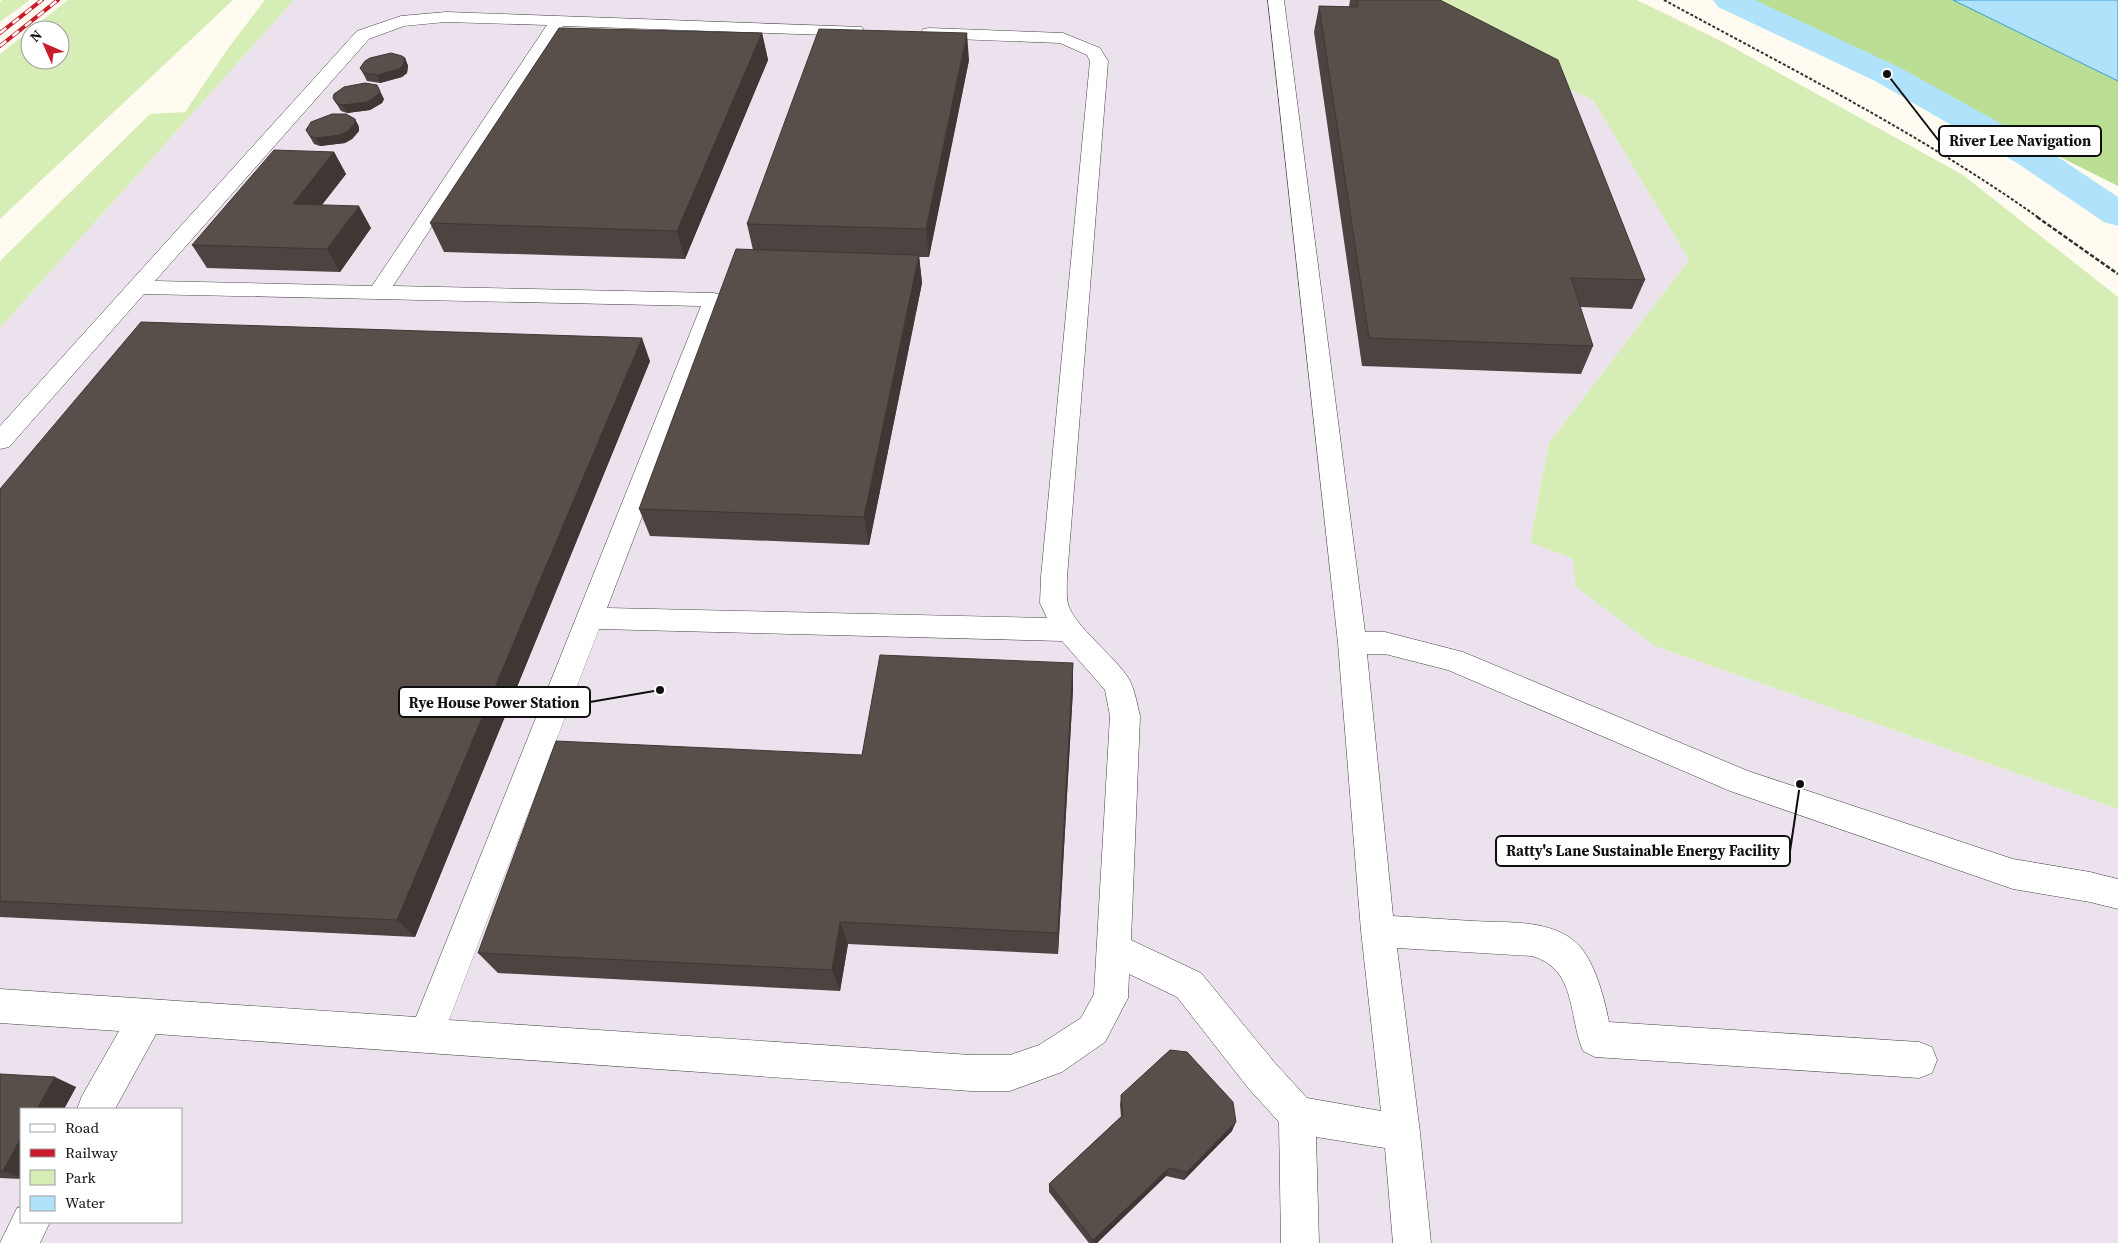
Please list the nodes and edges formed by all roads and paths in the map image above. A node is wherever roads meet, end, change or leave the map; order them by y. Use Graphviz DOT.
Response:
graph roads {
  1 [pos="1276,0"];
  2 [pos="1664,0"];
  3 [pos="575,17"];
  4 [pos="879,31"];
  5 [pos="909,32"];
  6 [pos="2118,274"];
  7 [pos="137,288"];
  8 [pos="378,293"];
  9 [pos="0,442"];
  10 [pos="589,618"];
  11 [pos="1069,630"];
  12 [pos="1352,643"];
  13 [pos="2118,894"];
  14 [pos="1378,931"];
  15 [pos="1115,950"];
  16 [pos="0,1006"];
  17 [pos="147,1016"];
  18 [pos="426,1035"];
  19 [pos="1919,1060"];
  20 [pos="96,1108"];
  21 [pos="1297,1115"];
  22 [pos="1402,1133"];
  23 [pos="30,1223"];
  24 [pos="19,1243"];
  25 [pos="1300,1243"];
  26 [pos="1412,1243"];
  1 -- 12 [label="street"];
  2 -- 6 [label="path"];
  3 -- 4 [label="street"];
  3 -- 7 [label="street"];
  3 -- 8 [label="street"];
  5 -- 11 [label="street"];
  7 -- 8 [label="street"];
  7 -- 9 [label="street"];
  8 -- 10 [label="street"];
  10 -- 11 [label="street"];
  10 -- 18 [label="street"];
  11 -- 15 [label="street"];
  12 -- 13 [label="street"];
  12 -- 14 [label="street"];
  14 -- 19 [label="street"];
  14 -- 22 [label="street"];
  15 -- 18 [label="street"];
  15 -- 21 [label="street"];
  16 -- 17 [label="street"];
  17 -- 18 [label="street"];
  17 -- 20 [label="street"];
  21 -- 22 [label="street"];
  21 -- 25 [label="street"];
  22 -- 26 [label="street"];
  23 -- 24 [label="street"];
}
